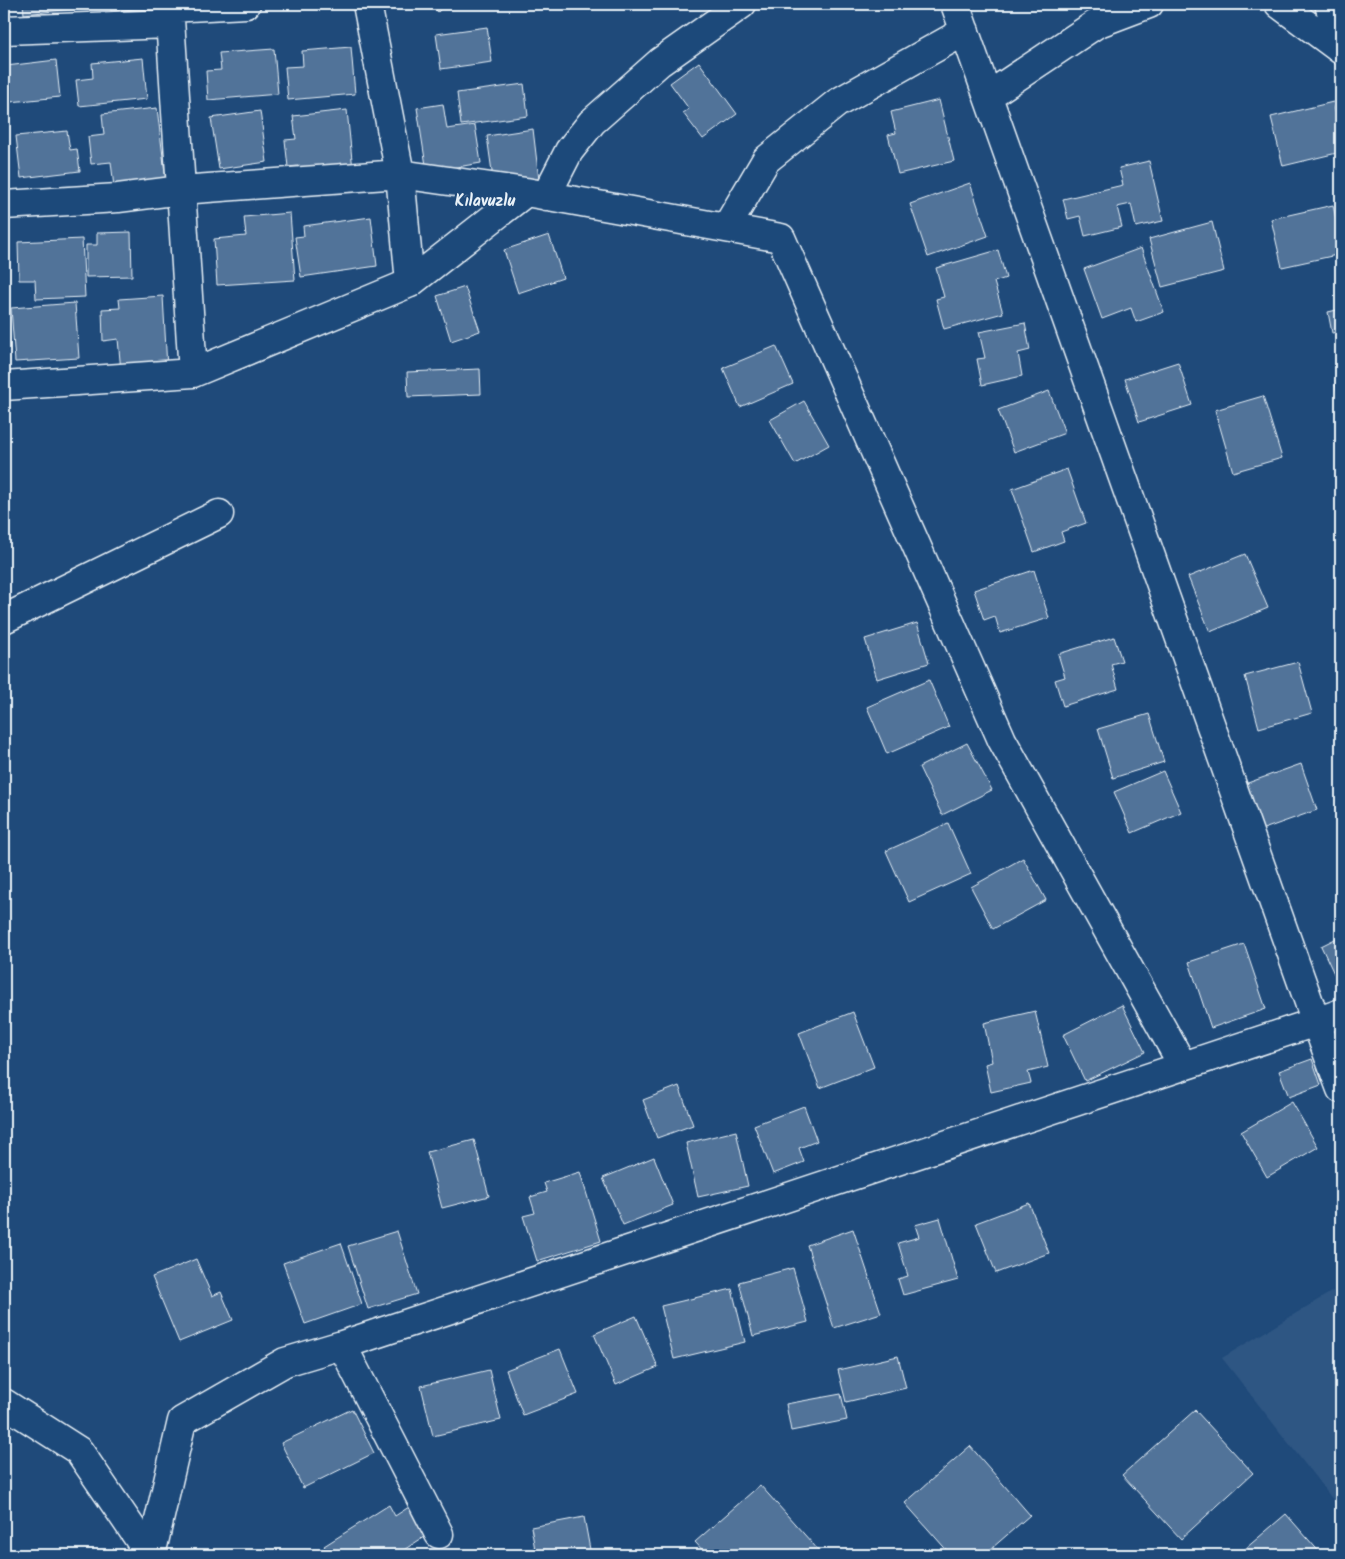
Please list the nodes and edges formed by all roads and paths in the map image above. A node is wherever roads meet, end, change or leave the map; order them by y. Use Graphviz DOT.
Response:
graph roads {
  1 [pos="246,4"];
  2 [pos="367,4"];
  3 [pos="742,4"];
  4 [pos="955,4"];
  5 [pos="1149,4"];
  6 [pos="1279,4"];
  7 [pos="1329,4"];
  8 [pos="169,12"];
  9 [pos="4,30"];
  10 [pos="965,30"];
  11 [pos="1341,45"];
  12 [pos="1341,50"];
  13 [pos="988,96"];
  14 [pos="400,174"];
  15 [pos="180,190"];
  16 [pos="536,194"];
  17 [pos="4,205"];
  18 [pos="726,228"];
  19 [pos="410,283"];
  20 [pos="193,374"];
  21 [pos="4,386"];
  22 [pos="219,514"];
  23 [pos="4,619"];
  24 [pos="1341,1012"];
  25 [pos="1316,1022"];
  26 [pos="1183,1066"];
  27 [pos="1341,1089"];
  28 [pos="342,1345"];
  29 [pos="4,1404"];
  30 [pos="439,1534"];
  31 [pos="150,1555"];
  1 -- 8 [label="street"];
  2 -- 14 [label="street"];
  3 -- 16 [label="street"];
  4 -- 10 [label="street"];
  5 -- 13 [label="street"];
  6 -- 12 [label="street"];
  7 -- 11 [label="street"];
  8 -- 9 [label="street"];
  8 -- 15 [label="street"];
  10 -- 13 [label="street"];
  10 -- 18 [label="street"];
  13 -- 25 [label="street"];
  14 -- 15 [label="street"];
  14 -- 16 [label="street"];
  14 -- 19 [label="street"];
  15 -- 17 [label="street"];
  15 -- 20 [label="street"];
  16 -- 18 [label="street"];
  16 -- 19 [label="street"];
  18 -- 26 [label="street"];
  19 -- 20 [label="street"];
  20 -- 21 [label="street"];
  22 -- 23 [label="street"];
  24 -- 25 [label="street"];
  25 -- 26 [label="street"];
  25 -- 27 [label="street"];
  26 -- 28 [label="street"];
  28 -- 30 [label="street"];
  28 -- 31 [label="street"];
  29 -- 31 [label="street"];
}
